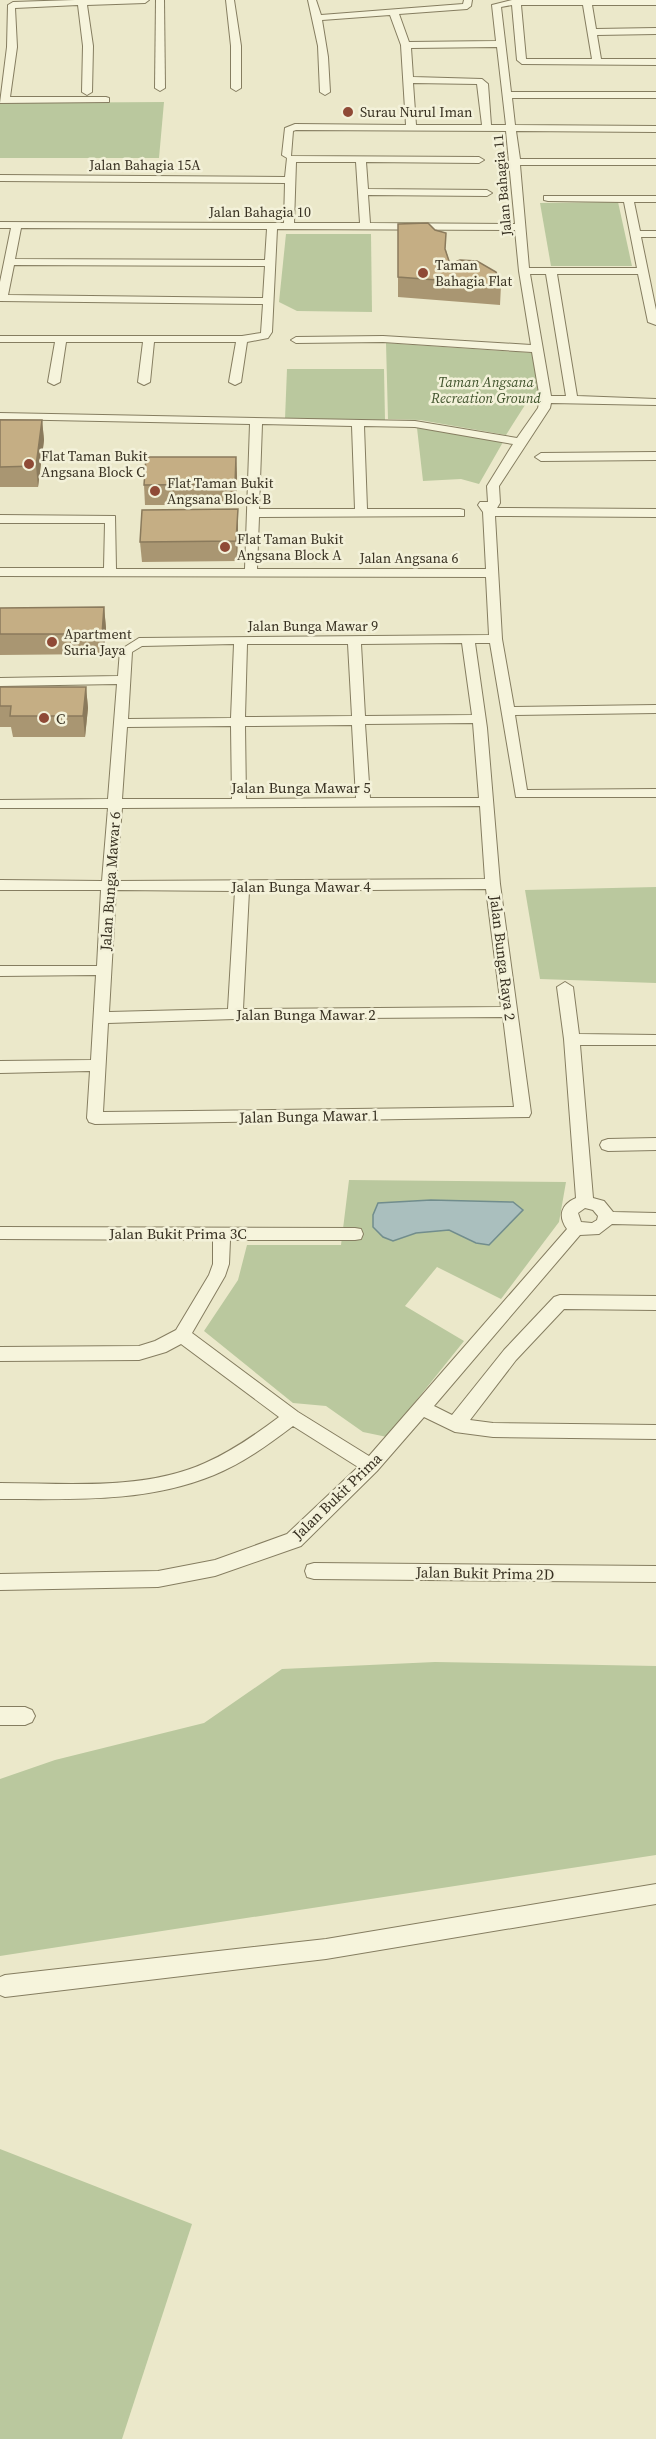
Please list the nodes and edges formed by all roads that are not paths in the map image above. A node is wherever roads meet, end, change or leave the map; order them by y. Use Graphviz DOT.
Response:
graph roads {
  1 [pos="145,0"];
  2 [pos="160,0"];
  3 [pos="230,0"];
  4 [pos="312,0"];
  5 [pos="82,2"];
  6 [pos="516,2"];
  7 [pos="587,2"];
  8 [pos="656,2"];
  9 [pos="468,3"];
  10 [pos="394,14"];
  11 [pos="318,18"];
  12 [pos="11,29"];
  13 [pos="0,30"];
  14 [pos="656,31"];
  15 [pos="594,32"];
  16 [pos="500,44"];
  17 [pos="406,45"];
  18 [pos="597,62"];
  19 [pos="656,62"];
  20 [pos="5,64"];
  21 [pos="408,80"];
  22 [pos="160,88"];
  23 [pos="236,88"];
  24 [pos="87,92"];
  25 [pos="325,92"];
  26 [pos="508,95"];
  27 [pos="656,95"];
  28 [pos="3,100"];
  29 [pos="106,100"];
  30 [pos="411,128"];
  31 [pos="487,129"];
  32 [pos="511,129"];
  33 [pos="656,129"];
  34 [pos="289,157"];
  35 [pos="361,160"];
  36 [pos="479,160"];
  37 [pos="515,162"];
  38 [pos="656,162"];
  39 [pos="0,178"];
  40 [pos="290,180"];
  41 [pos="364,192"];
  42 [pos="487,193"];
  43 [pos="548,198"];
  44 [pos="628,198"];
  45 [pos="656,198"];
  46 [pos="0,225"];
  47 [pos="17,225"];
  48 [pos="272,226"];
  49 [pos="289,226"];
  50 [pos="365,226"];
  51 [pos="520,227"];
  52 [pos="635,234"];
  53 [pos="656,234"];
  54 [pos="10,262"];
  55 [pos="271,263"];
  56 [pos="642,270"];
  57 [pos="524,271"];
  58 [pos="551,271"];
  59 [pos="1,298"];
  60 [pos="268,301"];
  61 [pos="653,322"];
  62 [pos="0,339"];
  63 [pos="61,339"];
  64 [pos="149,339"];
  65 [pos="242,339"];
  66 [pos="296,340"];
  67 [pos="537,349"];
  68 [pos="54,382"];
  69 [pos="144,382"];
  70 [pos="236,382"];
  71 [pos="546,399"];
  72 [pos="572,401"];
  73 [pos="656,402"];
  74 [pos="0,416"];
  75 [pos="256,421"];
  76 [pos="358,423"];
  77 [pos="514,441"];
  78 [pos="656,456"];
  79 [pos="540,457"];
  80 [pos="361,512"];
  81 [pos="489,512"];
  82 [pos="253,513"];
  83 [pos="460,513"];
  84 [pos="656,513"];
  85 [pos="0,519"];
  86 [pos="0,572"];
  87 [pos="110,572"];
  88 [pos="491,573"];
  89 [pos="251,574"];
  90 [pos="496,639"];
  91 [pos="468,640"];
  92 [pos="241,641"];
  93 [pos="354,641"];
  94 [pos="131,645"];
  95 [pos="122,681"];
  96 [pos="0,682"];
  97 [pos="656,709"];
  98 [pos="507,711"];
  99 [pos="478,719"];
  100 [pos="360,721"];
  101 [pos="238,722"];
  102 [pos="122,723"];
  103 [pos="656,793"];
  104 [pos="486,802"];
  105 [pos="239,803"];
  106 [pos="363,803"];
  107 [pos="0,804"];
  108 [pos="116,804"];
  109 [pos="493,884"];
  110 [pos="0,885"];
  111 [pos="109,885"];
  112 [pos="242,886"];
  113 [pos="94,970"];
  114 [pos="0,971"];
  115 [pos="565,987"];
  116 [pos="509,1012"];
  117 [pos="236,1014"];
  118 [pos="102,1018"];
  119 [pos="572,1040"];
  120 [pos="656,1040"];
  121 [pos="99,1065"];
  122 [pos="0,1067"];
  123 [pos="523,1113"];
  124 [pos="95,1118"];
  125 [pos="608,1144"];
  126 [pos="656,1144"];
  127 [pos="585,1202"];
  128 [pos="607,1218"];
  129 [pos="656,1219"];
  130 [pos="577,1228"];
  131 [pos="0,1233"];
  132 [pos="222,1233"];
  133 [pos="355,1234"];
  134 [pos="656,1304"];
  135 [pos="182,1335"];
  136 [pos="0,1354"];
  137 [pos="422,1408"];
  138 [pos="292,1417"];
  139 [pos="455,1425"];
  140 [pos="656,1432"];
  141 [pos="371,1466"];
  142 [pos="0,1491"];
  143 [pos="314,1571"];
  144 [pos="656,1574"];
  145 [pos="0,1582"];
  146 [pos="0,1716"];
  147 [pos="25,1716"];
  148 [pos="656,1894"];
  149 [pos="5,1986"];
  1 -- 5 [label="street"];
  2 -- 22 [label="street"];
  3 -- 23 [label="street"];
  4 -- 11 [label="street"];
  5 -- 12 [label="street"];
  5 -- 24 [label="street"];
  6 -- 7 [label="street"];
  6 -- 16 [label="street, Jalan Bahagia 11"];
  6 -- 18 [label="street"];
  7 -- 8 [label="street"];
  7 -- 15 [label="street"];
  9 -- 10 [label="street"];
  10 -- 11 [label="street"];
  10 -- 17 [label="street"];
  11 -- 25 [label="street"];
  12 -- 13 [label="street"];
  12 -- 20 [label="street"];
  14 -- 15 [label="street"];
  15 -- 18 [label="street"];
  16 -- 17 [label="street"];
  16 -- 26 [label="street, Jalan Bahagia 11"];
  17 -- 21 [label="street"];
  18 -- 19 [label="street"];
  20 -- 28 [label="street"];
  21 -- 30 [label="street"];
  21 -- 31 [label="street"];
  26 -- 27 [label="street"];
  26 -- 32 [label="street, Jalan Bahagia 11"];
  28 -- 29 [label="street"];
  30 -- 31 [label="street"];
  30 -- 34 [label="street"];
  31 -- 32 [label="street"];
  32 -- 33 [label="street"];
  32 -- 37 [label="street, Jalan Bahagia 11"];
  34 -- 35 [label="street"];
  34 -- 40 [label="street"];
  35 -- 36 [label="street"];
  35 -- 41 [label="street"];
  37 -- 38 [label="street"];
  37 -- 51 [label="street, Jalan Bahagia 11"];
  39 -- 40 [label="street, Jalan Bahagia 15A"];
  40 -- 49 [label="street"];
  41 -- 42 [label="street"];
  41 -- 50 [label="street"];
  43 -- 44 [label="street"];
  44 -- 45 [label="street"];
  44 -- 52 [label="street"];
  46 -- 47 [label="street, Jalan Bahagia 10"];
  47 -- 48 [label="street, Jalan Bahagia 10"];
  47 -- 54 [label="street"];
  48 -- 49 [label="street, Jalan Bahagia 10"];
  48 -- 55 [label="street"];
  49 -- 50 [label="street, Jalan Bahagia 10"];
  50 -- 51 [label="street, Jalan Bahagia 10"];
  51 -- 57 [label="street, Jalan Bahagia 11"];
  52 -- 53 [label="street"];
  52 -- 56 [label="street"];
  54 -- 55 [label="street"];
  54 -- 59 [label="street"];
  55 -- 60 [label="street"];
  56 -- 58 [label="street"];
  56 -- 61 [label="street"];
  57 -- 58 [label="street"];
  57 -- 67 [label="street, Jalan Bahagia 11"];
  58 -- 72 [label="street"];
  59 -- 60 [label="street"];
  60 -- 65 [label="street"];
  62 -- 63 [label="street"];
  63 -- 64 [label="street"];
  63 -- 68 [label="street"];
  64 -- 65 [label="street"];
  64 -- 69 [label="street"];
  65 -- 70 [label="street"];
  66 -- 67 [label="street"];
  67 -- 71 [label="street, Jalan Bahagia 11"];
  71 -- 72 [label="street"];
  71 -- 77 [label="street"];
  72 -- 73 [label="street"];
  74 -- 75 [label="street"];
  75 -- 76 [label="street"];
  75 -- 82 [label="street"];
  76 -- 77 [label="street"];
  76 -- 80 [label="street"];
  77 -- 81 [label="street"];
  78 -- 79 [label="street"];
  80 -- 82 [label="street"];
  80 -- 83 [label="street"];
  81 -- 84 [label="street"];
  81 -- 88 [label="street"];
  82 -- 89 [label="street"];
  85 -- 87 [label="street"];
  86 -- 87 [label="street, Jalan Angsana 6"];
  87 -- 89 [label="street, Jalan Angsana 6"];
  88 -- 89 [label="street, Jalan Angsana 6"];
  88 -- 90 [label="street"];
  90 -- 91 [label="street, Jalan Bunga Mawar 9"];
  90 -- 98 [label="street"];
  91 -- 93 [label="street, Jalan Bunga Mawar 9"];
  91 -- 99 [label="street, Jalan Bunga Raya 2"];
  92 -- 93 [label="street, Jalan Bunga Mawar 9"];
  92 -- 94 [label="street, Jalan Bunga Mawar 9"];
  92 -- 101 [label="street"];
  93 -- 100 [label="street"];
  94 -- 95 [label="street, Jalan Bunga Mawar 6"];
  95 -- 96 [label="street"];
  95 -- 102 [label="street, Jalan Bunga Mawar 6"];
  97 -- 98 [label="street"];
  98 -- 103 [label="street"];
  99 -- 100 [label="street"];
  99 -- 104 [label="street, Jalan Bunga Raya 2"];
  100 -- 101 [label="street"];
  100 -- 106 [label="street"];
  101 -- 102 [label="street"];
  101 -- 105 [label="street"];
  102 -- 108 [label="street, Jalan Bunga Mawar 6"];
  104 -- 106 [label="street, Jalan Bunga Mawar 5"];
  104 -- 109 [label="street, Jalan Bunga Raya 2"];
  105 -- 106 [label="street, Jalan Bunga Mawar 5"];
  105 -- 108 [label="street, Jalan Bunga Mawar 5"];
  107 -- 108 [label="street, Jalan Bunga Mawar 5"];
  108 -- 111 [label="street, Jalan Bunga Mawar 6"];
  109 -- 112 [label="street, Jalan Bunga Mawar 4"];
  109 -- 116 [label="street, Jalan Bunga Raya 2"];
  110 -- 111 [label="street, Jalan Bunga Mawar 4"];
  111 -- 112 [label="street, Jalan Bunga Mawar 4"];
  111 -- 118 [label="street, Jalan Bunga Mawar 6"];
  112 -- 117 [label="street"];
  113 -- 114 [label="street"];
  115 -- 119 [label="street"];
  116 -- 117 [label="street, Jalan Bunga Mawar 2"];
  116 -- 123 [label="street, Jalan Bunga Raya 2"];
  117 -- 118 [label="street, Jalan Bunga Mawar 2"];
  118 -- 121 [label="street, Jalan Bunga Mawar 6"];
  119 -- 120 [label="street"];
  119 -- 127 [label="street"];
  121 -- 122 [label="street"];
  121 -- 124 [label="street, Jalan Bunga Mawar 6"];
  123 -- 124 [label="street, Jalan Bunga Mawar 1"];
  125 -- 126 [label="street"];
  127 -- 128 [label="street"];
  127 -- 130 [label="street"];
  128 -- 129 [label="street"];
  128 -- 130 [label="street"];
  130 -- 137 [label="street, Jalan Bukit Prima"];
  131 -- 132 [label="street, Jalan Bukit Prima 3C"];
  132 -- 133 [label="street, Jalan Bukit Prima 3C"];
  132 -- 135 [label="street"];
  134 -- 139 [label="street"];
  135 -- 136 [label="street"];
  135 -- 138 [label="street"];
  137 -- 139 [label="street"];
  137 -- 141 [label="street, Jalan Bukit Prima"];
  138 -- 141 [label="street"];
  138 -- 142 [label="street"];
  139 -- 140 [label="street"];
  141 -- 145 [label="street, Jalan Bukit Prima"];
  143 -- 144 [label="street, Jalan Bukit Prima 2D"];
  146 -- 147 [label="street"];
  148 -- 149 [label="street"];
}
